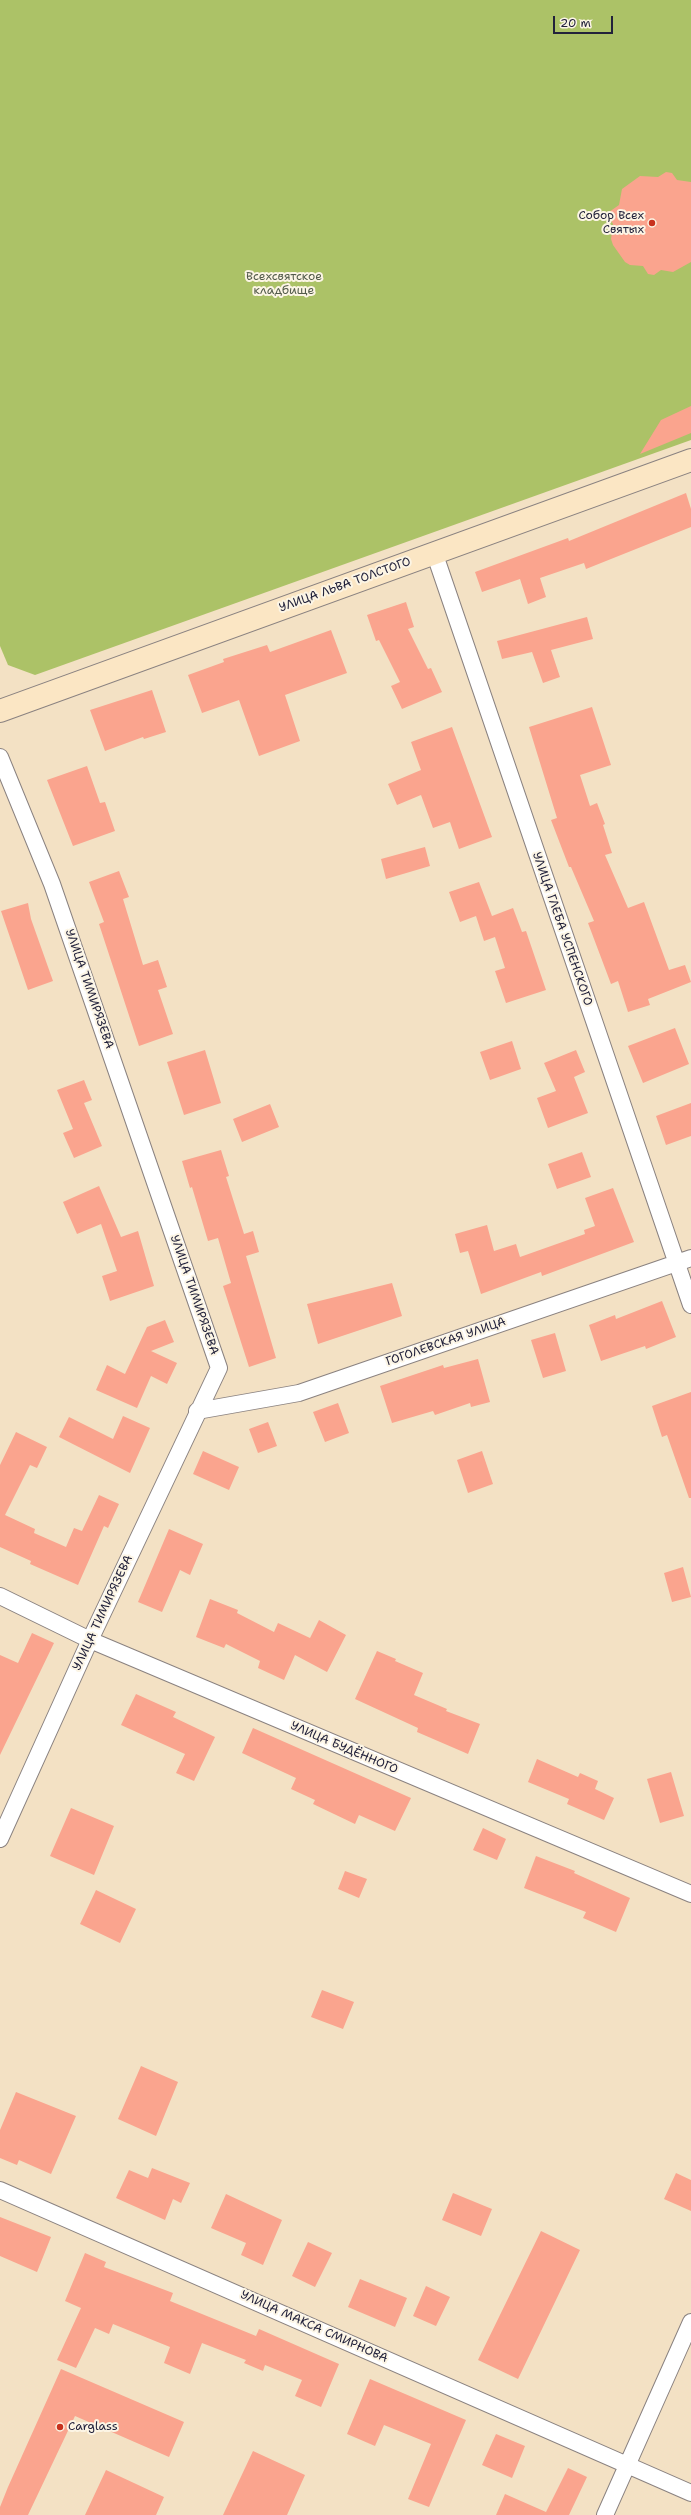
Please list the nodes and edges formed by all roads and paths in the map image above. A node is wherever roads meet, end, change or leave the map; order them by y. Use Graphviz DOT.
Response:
graph roads {
  1 [pos="691,460"];
  2 [pos="434,552"];
  3 [pos="0,711"];
  4 [pos="0,757"];
  5 [pos="684,1261"];
  6 [pos="691,1305"];
  7 [pos="197,1411"];
  8 [pos="0,1596"];
  9 [pos="90,1640"];
  10 [pos="0,1839"];
  11 [pos="691,1894"];
  12 [pos="0,2190"];
  13 [pos="691,2322"];
  14 [pos="627,2465"];
  15 [pos="691,2492"];
  16 [pos="605,2515"];
  1 -- 2 [label="street, УЛИЦА ЛЬВА ТОЛСТОГО"];
  2 -- 3 [label="street, УЛИЦА ЛЬВА ТОЛСТОГО"];
  2 -- 5 [label="street, УЛИЦА ГЛЕБА УСПЕНСКОГО"];
  4 -- 7 [label="street, УЛИЦА ТИМИРЯЗЕВА"];
  5 -- 6 [label="street, УЛИЦА ГЛЕБА УСПЕНСКОГО"];
  5 -- 7 [label="street, ГОГОЛЕВСКАЯ УЛИЦА"];
  7 -- 9 [label="street, УЛИЦА ТИМИРЯЗЕВА"];
  8 -- 9 [label="street, УЛИЦА БУДЁННОГО"];
  9 -- 10 [label="street, УЛИЦА ТИМИРЯЗЕВА"];
  9 -- 11 [label="street, УЛИЦА БУДЁННОГО"];
  12 -- 14 [label="street, УЛИЦА МАКСА СМИРНОВА"];
  13 -- 14 [label="street"];
  14 -- 15 [label="street, УЛИЦА МАКСА СМИРНОВА"];
  14 -- 16 [label="street"];
}
